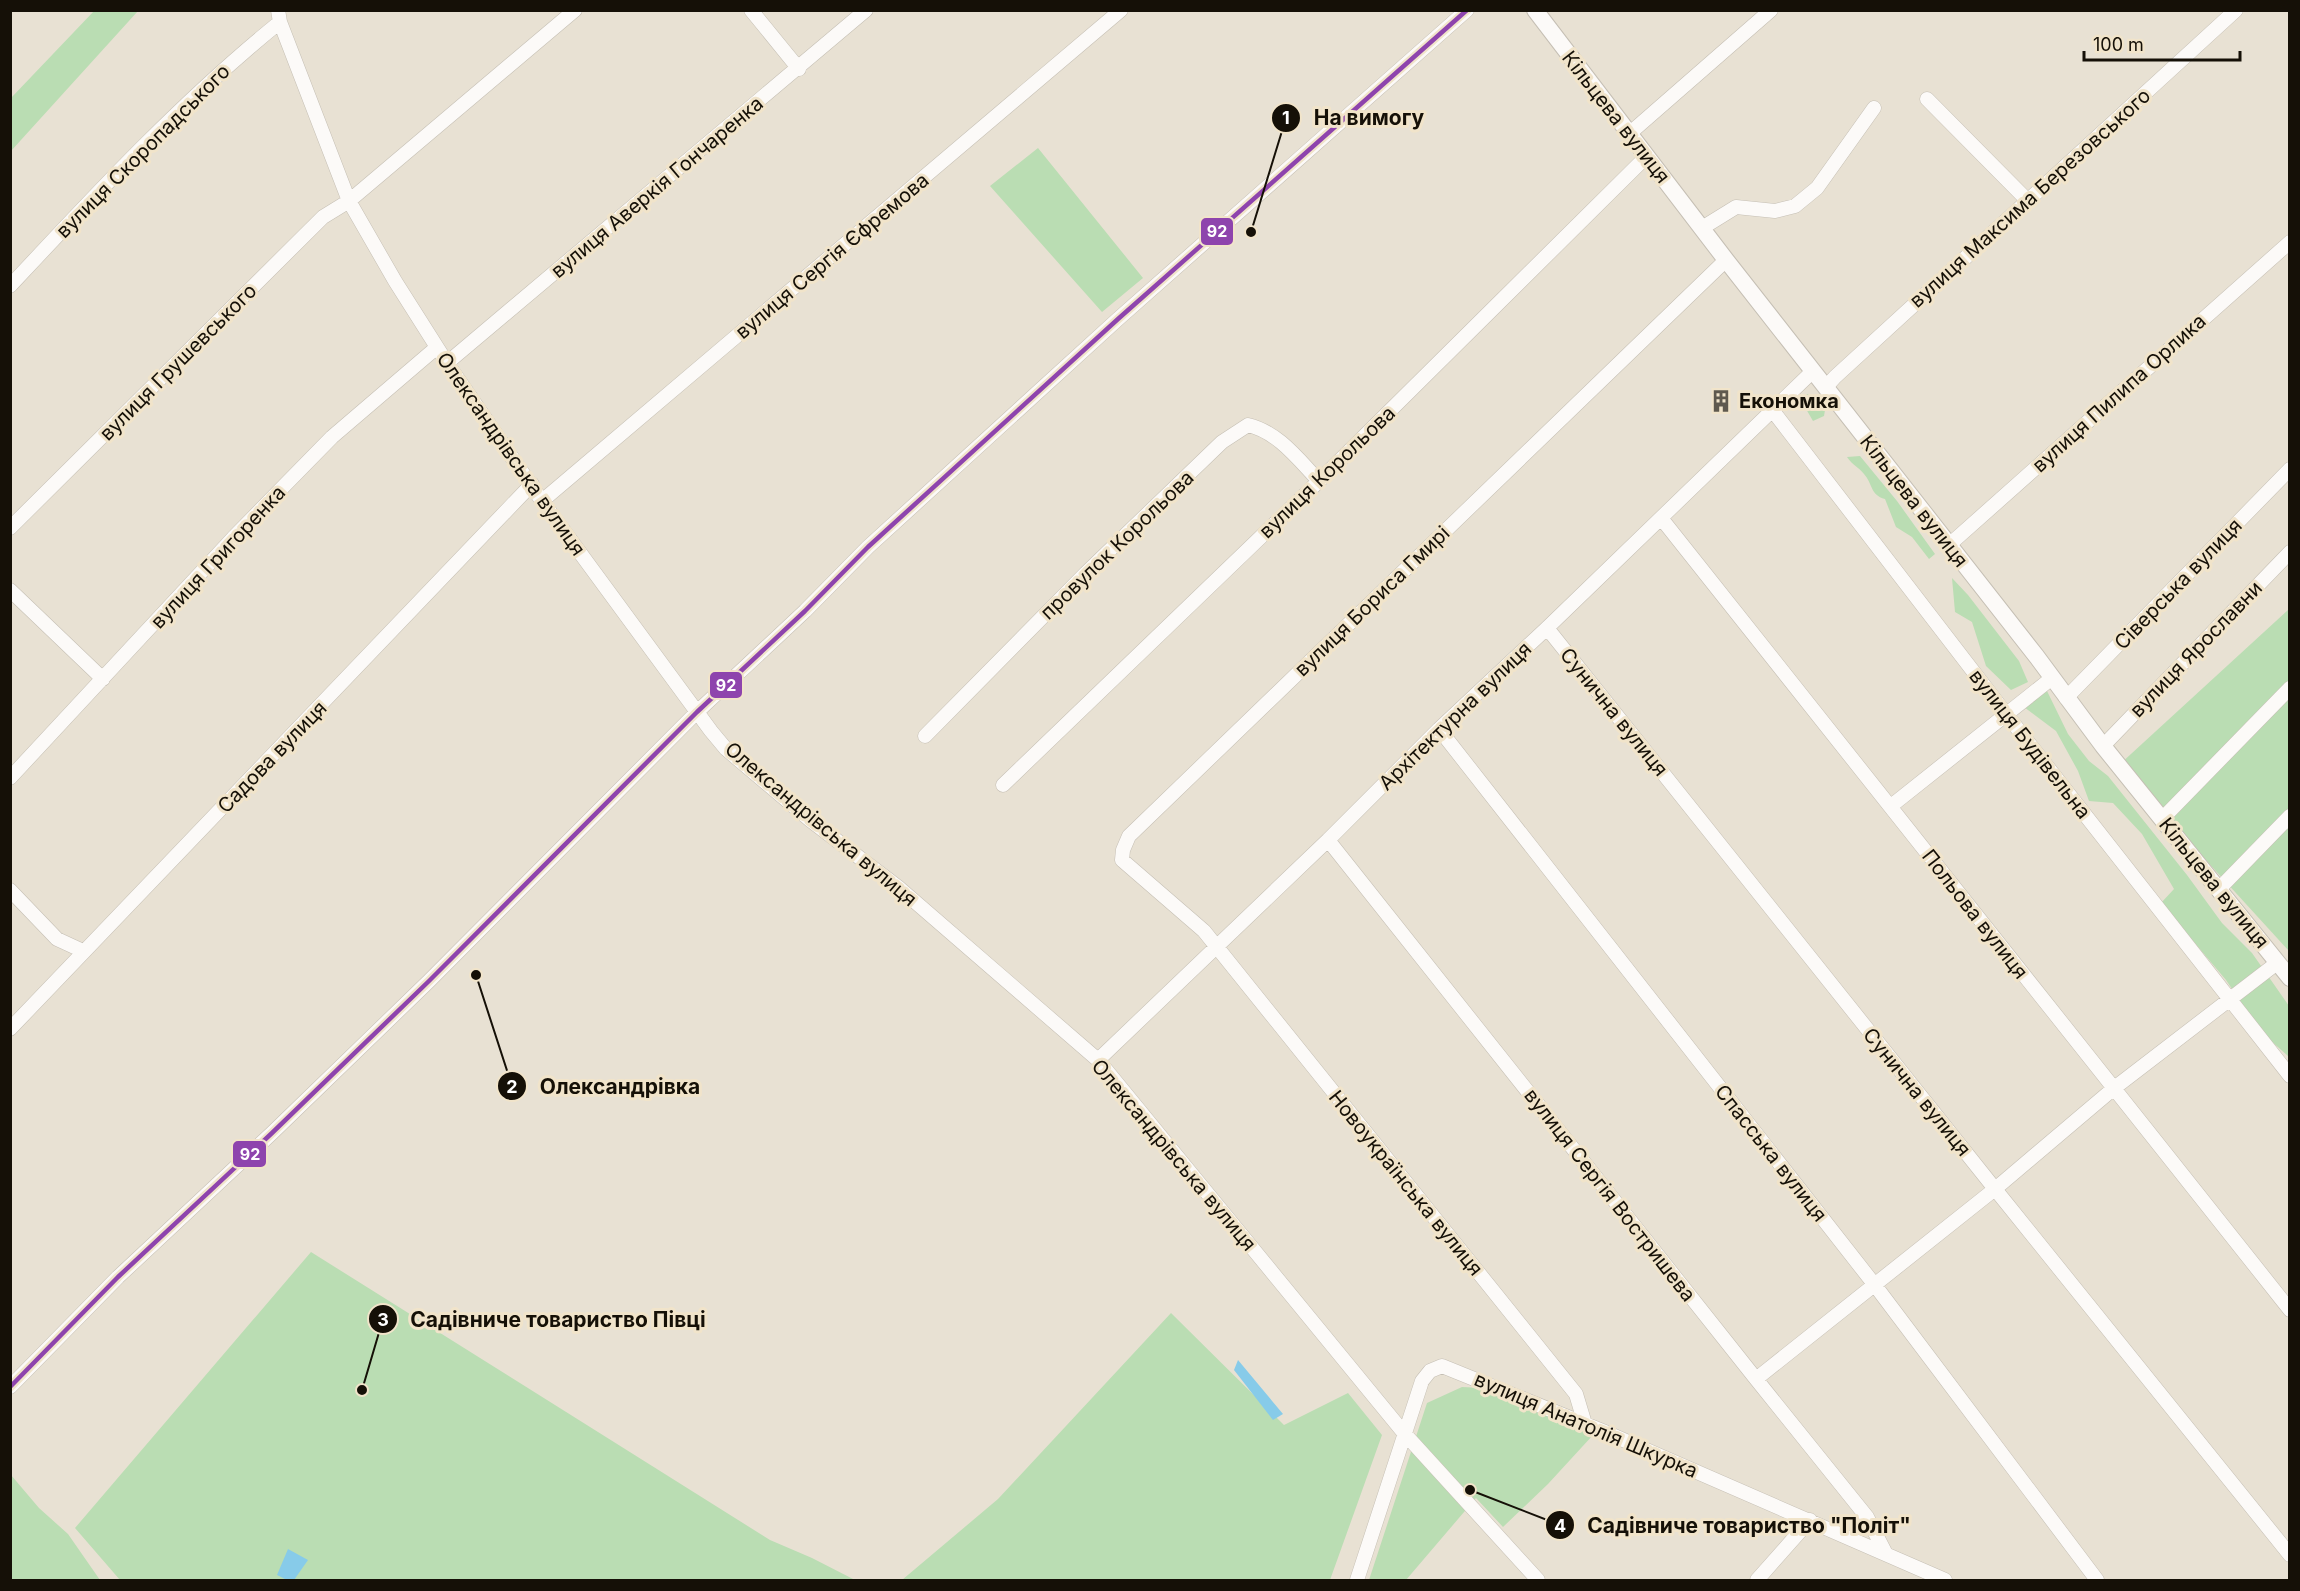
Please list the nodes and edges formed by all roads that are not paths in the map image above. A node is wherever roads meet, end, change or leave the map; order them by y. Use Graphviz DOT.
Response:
graph roads {
  1 [pos="574,10"];
  2 [pos="751,10"];
  3 [pos="866,10"];
  4 [pos="1121,10"];
  5 [pos="1467,10"];
  6 [pos="1772,10"];
  7 [pos="2236,10"];
  8 [pos="280,14"];
  9 [pos="1537,14"];
  10 [pos="799,69"];
  11 [pos="1927,99"];
  12 [pos="1874,108"];
  13 [pos="1629,134"];
  14 [pos="1647,156"];
  15 [pos="2027,200"];
  16 [pos="349,201"];
  17 [pos="1702,228"];
  18 [pos="2289,242"];
  19 [pos="1726,260"];
  20 [pos="10,286"];
  21 [pos="436,348"];
  22 [pos="447,363"];
  23 [pos="1813,371"];
  24 [pos="1826,387"];
  25 [pos="1773,411"];
  26 [pos="2289,469"];
  27 [pos="1320,480"];
  28 [pos="532,484"];
  29 [pos="542,501"];
  30 [pos="1661,518"];
  31 [pos="10,528"];
  32 [pos="1949,545"];
  33 [pos="2289,552"];
  34 [pos="10,590"];
  35 [pos="1547,628"];
  36 [pos="2052,678"];
  37 [pos="103,679"];
  38 [pos="2289,688"];
  39 [pos="2067,698"];
  40 [pos="697,712"];
  41 [pos="2006,714"];
  42 [pos="1439,729"];
  43 [pos="925,736"];
  44 [pos="2103,746"];
  45 [pos="10,778"];
  46 [pos="1004,785"];
  47 [pos="1891,806"];
  48 [pos="2289,816"];
  49 [pos="2162,819"];
  50 [pos="1328,840"];
  51 [pos="10,890"];
  52 [pos="2218,890"];
  53 [pos="1216,947"];
  54 [pos="83,951"];
  55 [pos="2277,963"];
  56 [pos="2289,978"];
  57 [pos="2230,999"];
  58 [pos="10,1029"];
  59 [pos="1098,1060"];
  60 [pos="2289,1076"];
  61 [pos="2112,1089"];
  62 [pos="1995,1190"];
  63 [pos="1874,1284"];
  64 [pos="2289,1310"];
  65 [pos="1756,1379"];
  66 [pos="10,1387"];
  67 [pos="1585,1424"];
  68 [pos="1404,1433"];
  69 [pos="1810,1520"];
  70 [pos="1886,1554"];
  71 [pos="2289,1555"];
  72 [pos="1357,1581"];
  73 [pos="1538,1581"];
  74 [pos="1757,1581"];
  75 [pos="1945,1581"];
  76 [pos="2097,1581"];
  1 -- 16 [label="street, вулиця Грушевського"];
  2 -- 10 [label="street"];
  3 -- 10 [label="street, вулиця Аверкія Гончаренка"];
  4 -- 29 [label="street, вулиця Сергія Єфремова"];
  5 -- 40 [label="street"];
  6 -- 13 [label="street"];
  7 -- 15 [label="street, вулиця Максима Березовського"];
  8 -- 16 [label="street, Олександрівська вулиця"];
  8 -- 20 [label="street, вулиця Скоропадського"];
  9 -- 13 [label="main road, Кільцева вулиця"];
  10 -- 22 [label="street, вулиця Аверкія Гончаренка"];
  11 -- 15 [label="street"];
  12 -- 17 [label="street"];
  13 -- 14 [label="main road, Кільцева вулиця"];
  14 -- 17 [label="main road, Кільцева вулиця"];
  14 -- 27 [label="street, вулиця Корольова"];
  15 -- 24 [label="street, вулиця Максима Березовського"];
  16 -- 21 [label="street, Олександрівська вулиця"];
  16 -- 31 [label="street, вулиця Грушевського"];
  17 -- 19 [label="main road, Кільцева вулиця"];
  18 -- 32 [label="street, вулиця Пилипа Орлика"];
  19 -- 23 [label="main road, Кільцева вулиця"];
  19 -- 53 [label="street, вулиця Бориса Гмирі"];
  21 -- 22 [label="street, Олександрівська вулиця"];
  21 -- 37 [label="street, вулиця Григоренка"];
  22 -- 28 [label="street, Олександрівська вулиця"];
  23 -- 24 [label="main road, Кільцева вулиця"];
  23 -- 25 [label="street, Архітектурна вулиця"];
  24 -- 32 [label="main road, Кільцева вулиця"];
  25 -- 30 [label="street, Архітектурна вулиця"];
  25 -- 41 [label="street, вулиця Будівельна"];
  26 -- 39 [label="street, Сіверська вулиця"];
  27 -- 43 [label="street, провулок Корольова"];
  27 -- 46 [label="street, вулиця Корольова"];
  28 -- 29 [label="street, Олександрівська вулиця"];
  28 -- 54 [label="street, Садова вулиця"];
  29 -- 40 [label="street, Олександрівська вулиця"];
  30 -- 35 [label="street, Архітектурна вулиця"];
  30 -- 47 [label="street, Польова вулиця"];
  32 -- 36 [label="main road, Кільцева вулиця"];
  33 -- 44 [label="street, вулиця Ярославни"];
  34 -- 37 [label="street"];
  35 -- 42 [label="street, Архітектурна вулиця"];
  35 -- 62 [label="street, Сунична вулиця"];
  36 -- 39 [label="main road, Кільцева вулиця"];
  36 -- 41 [label="street"];
  37 -- 45 [label="street, вулиця Григоренка"];
  38 -- 49 [label="street"];
  39 -- 44 [label="main road, Кільцева вулиця"];
  40 -- 59 [label="street, Олександрівська вулиця"];
  40 -- 66 [label="street"];
  41 -- 47 [label="street"];
  41 -- 57 [label="street, вулиця Будівельна"];
  42 -- 50 [label="street, Архітектурна вулиця"];
  42 -- 63 [label="street, Спасська вулиця"];
  44 -- 49 [label="main road, Кільцева вулиця"];
  47 -- 61 [label="street, Польова вулиця"];
  48 -- 52 [label="street"];
  49 -- 52 [label="main road, Кільцева вулиця"];
  50 -- 53 [label="street, Архітектурна вулиця"];
  50 -- 65 [label="street, вулиця Сергія Востришева"];
  51 -- 54 [label="street"];
  52 -- 55 [label="main road, Кільцева вулиця"];
  53 -- 59 [label="street, Архітектурна вулиця"];
  53 -- 67 [label="street, Новоукраїнська вулиця"];
  54 -- 58 [label="street, Садова вулиця"];
  55 -- 56 [label="main road, Кільцева вулиця"];
  55 -- 57 [label="street"];
  57 -- 60 [label="street, вулиця Будівельна"];
  57 -- 61 [label="street"];
  59 -- 68 [label="street, Олександрівська вулиця"];
  61 -- 62 [label="street"];
  61 -- 64 [label="street, Польова вулиця"];
  62 -- 63 [label="street"];
  62 -- 71 [label="street, Сунична вулиця"];
  63 -- 65 [label="street"];
  63 -- 76 [label="street, Спасська вулиця"];
  65 -- 70 [label="street, вулиця Сергія Востришева"];
  67 -- 68 [label="street, вулиця Анатолія Шкурка"];
  67 -- 69 [label="street, вулиця Анатолія Шкурка"];
  68 -- 72 [label="street, вулиця Анатолія Шкурка"];
  68 -- 73 [label="street, Олександрівська вулиця"];
  69 -- 70 [label="street, вулиця Анатолія Шкурка"];
  69 -- 74 [label="street"];
  70 -- 75 [label="street, вулиця Анатолія Шкурка"];
}
